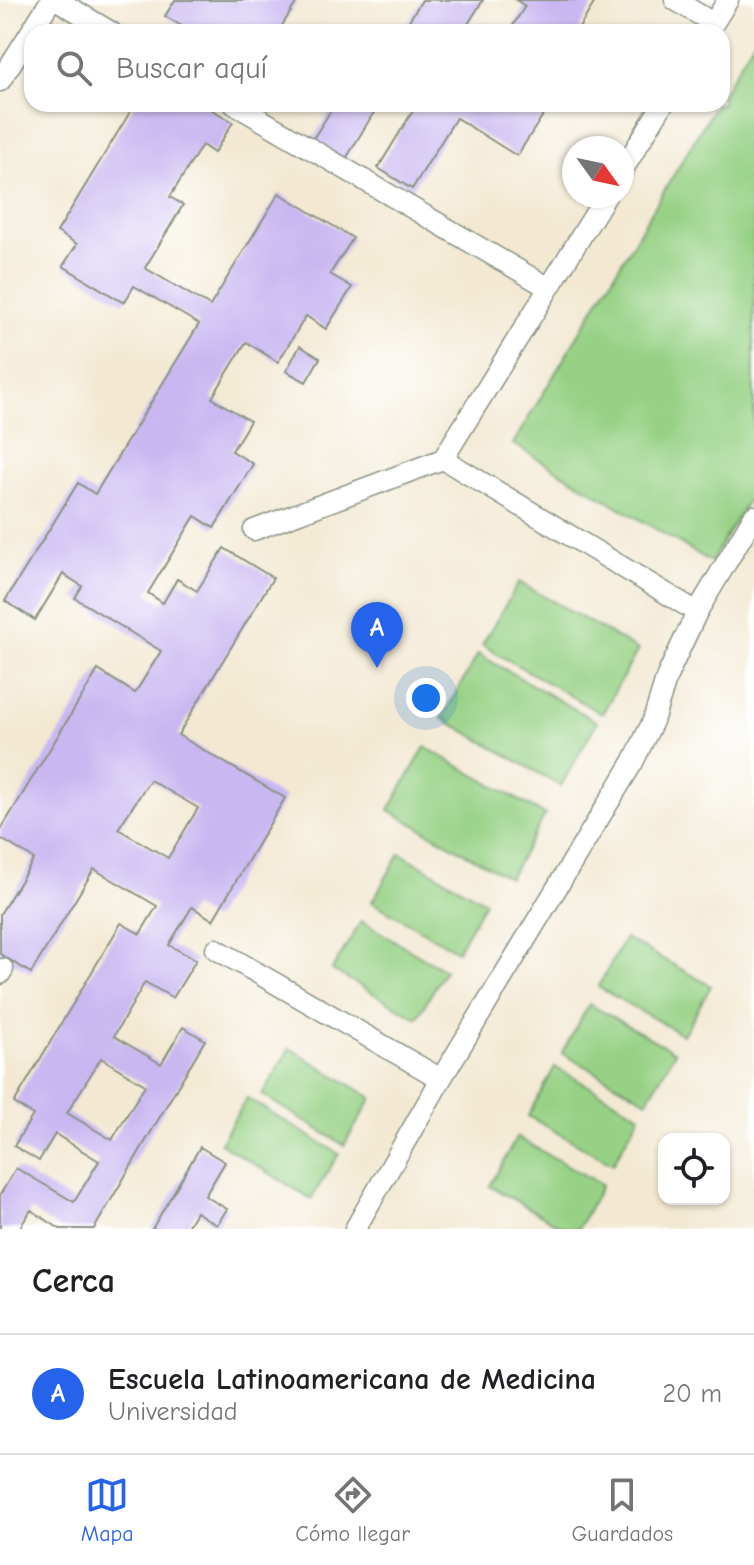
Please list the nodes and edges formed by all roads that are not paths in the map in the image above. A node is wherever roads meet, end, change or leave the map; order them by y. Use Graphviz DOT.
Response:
graph roads {
  1 [pos="54,0"];
  2 [pos="675,0"];
  3 [pos="728,0"];
  4 [pos="38,24"];
  5 [pos="97,24"];
  6 [pos="706,24"];
  7 [pos="713,24"];
  8 [pos="24,45"];
  9 [pos="0,81"];
  10 [pos="248,112"];
  11 [pos="658,112"];
  12 [pos="634,151"];
  13 [pos="599,208"];
  14 [pos="549,288"];
  15 [pos="443,459"];
  16 [pos="754,516"];
  17 [pos="254,530"];
  18 [pos="697,612"];
  19 [pos="216,949"];
  20 [pos="441,1079"];
  21 [pos="355,1229"];
  1 -- 4 [label="lane"];
  1 -- 5 [label="lane"];
  2 -- 6 [label="lane"];
  3 -- 7 [label="lane"];
  8 -- 9 [label="lane"];
  10 -- 14 [label="lane"];
  11 -- 12 [label="lane"];
  13 -- 14 [label="lane"];
  14 -- 15 [label="lane"];
  15 -- 17 [label="lane"];
  15 -- 18 [label="lane"];
  16 -- 18 [label="lane"];
  18 -- 20 [label="lane"];
  19 -- 20 [label="lane"];
  20 -- 21 [label="lane"];
}
